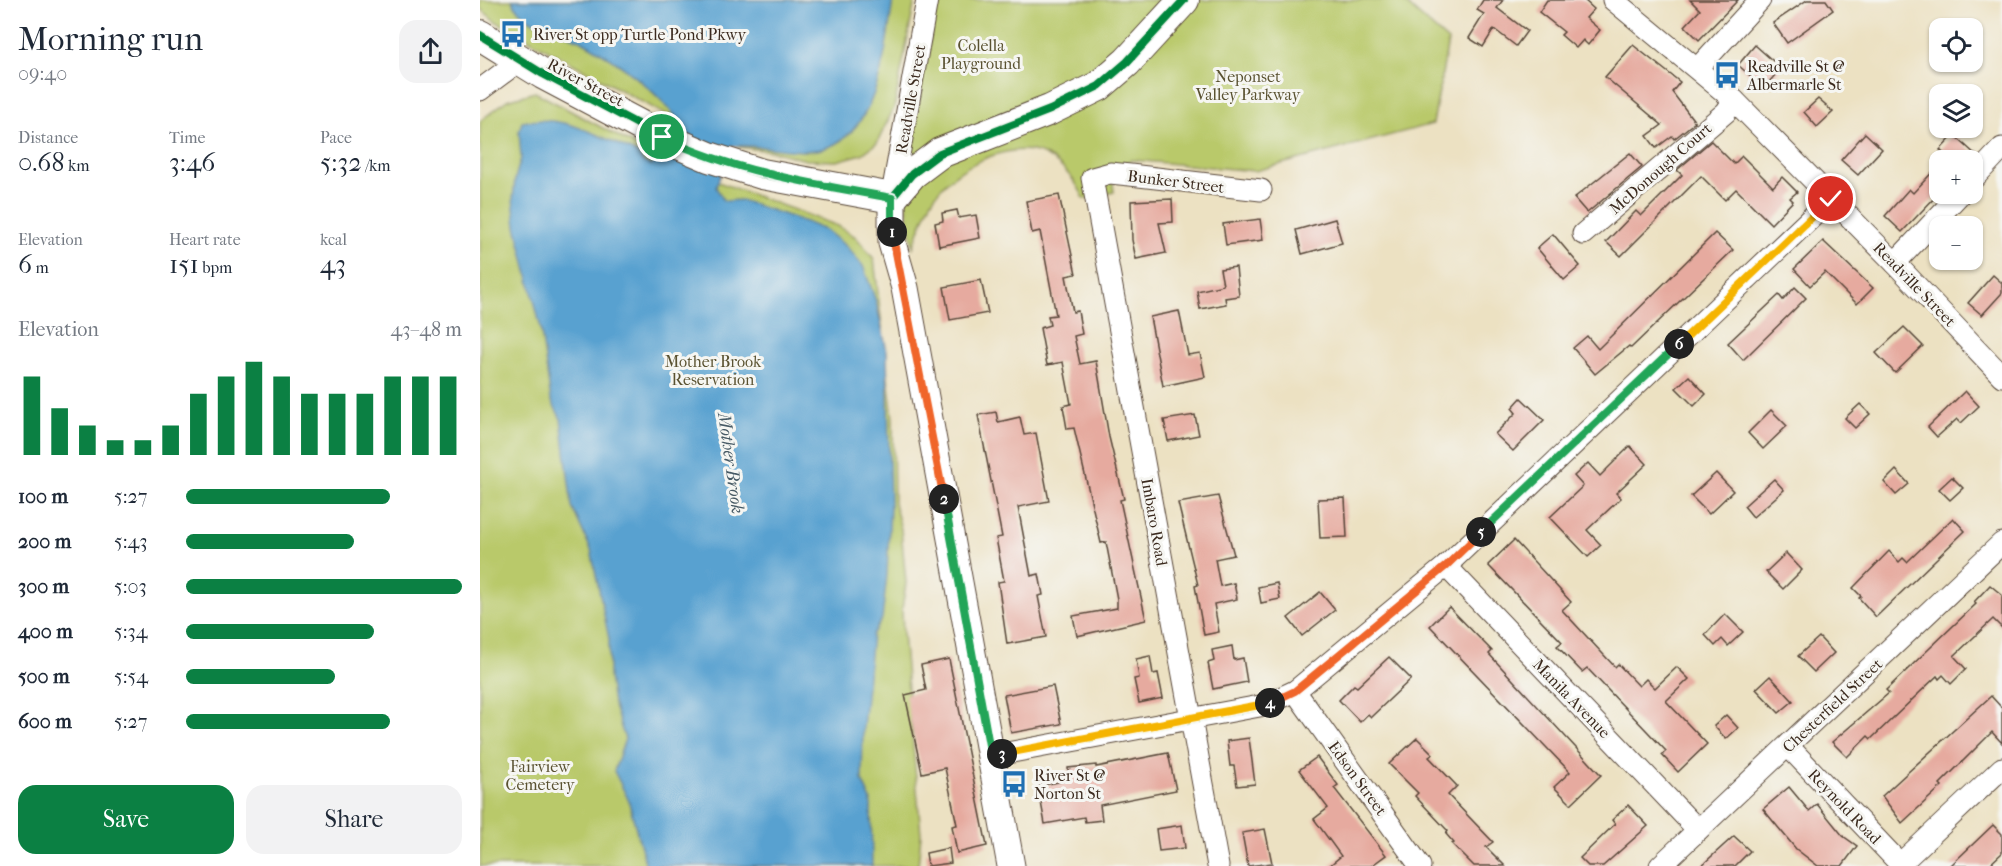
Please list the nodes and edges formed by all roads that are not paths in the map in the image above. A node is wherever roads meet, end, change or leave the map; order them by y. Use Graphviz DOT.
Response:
graph roads {
  1 [pos="927,0"];
  2 [pos="1184,0"];
  3 [pos="1613,0"];
  4 [pos="1760,0"];
  5 [pos="480,35"];
  6 [pos="480,57"];
  7 [pos="519,61"];
  8 [pos="1698,68"];
  9 [pos="480,90"];
  10 [pos="1734,100"];
  11 [pos="2002,148"];
  12 [pos="1983,168"];
  13 [pos="1092,178"];
  14 [pos="1261,190"];
  15 [pos="892,198"];
  16 [pos="1831,199"];
  17 [pos="1951,204"];
  18 [pos="1583,234"];
  19 [pos="1895,264"];
  20 [pos="2002,376"];
  21 [pos="2002,543"];
  22 [pos="1446,566"];
  23 [pos="1295,691"];
  24 [pos="1191,720"];
  25 [pos="1788,746"];
  26 [pos="991,756"];
  27 [pos="2002,768"];
  28 [pos="1698,830"];
  29 [pos="1891,862"];
  30 [pos="1011,866"];
  31 [pos="1218,866"];
  32 [pos="1420,866"];
  33 [pos="1660,866"];
  1 -- 15 [label="street, Readville Street"];
  2 -- 15 [label="main road"];
  3 -- 8 [label="street, Readville Street"];
  4 -- 8 [label="street"];
  5 -- 7 [label="main road, River Street"];
  6 -- 7 [label="main road"];
  7 -- 9 [label="street"];
  7 -- 15 [label="main road, River Street"];
  8 -- 10 [label="street, Readville Street"];
  10 -- 16 [label="street, Readville Street"];
  10 -- 18 [label="street, McDonough Court"];
  11 -- 12 [label="street"];
  13 -- 14 [label="street, Bunker Street"];
  13 -- 24 [label="street, Imbaro Road"];
  15 -- 26 [label="street"];
  16 -- 19 [label="street, Readville Street"];
  16 -- 22 [label="street"];
  17 -- 19 [label="street"];
  19 -- 20 [label="street, Readville Street"];
  21 -- 25 [label="street, Chesterfield Street"];
  22 -- 23 [label="street"];
  22 -- 28 [label="street, Manila Avenue"];
  23 -- 24 [label="street"];
  23 -- 32 [label="street, Edson Street"];
  24 -- 26 [label="street"];
  24 -- 31 [label="street, Imbaro Road"];
  25 -- 28 [label="street, Chesterfield Street"];
  25 -- 29 [label="street, Reynold Road"];
  26 -- 30 [label="street"];
  27 -- 29 [label="street"];
  28 -- 33 [label="street, Chesterfield Street"];
}
